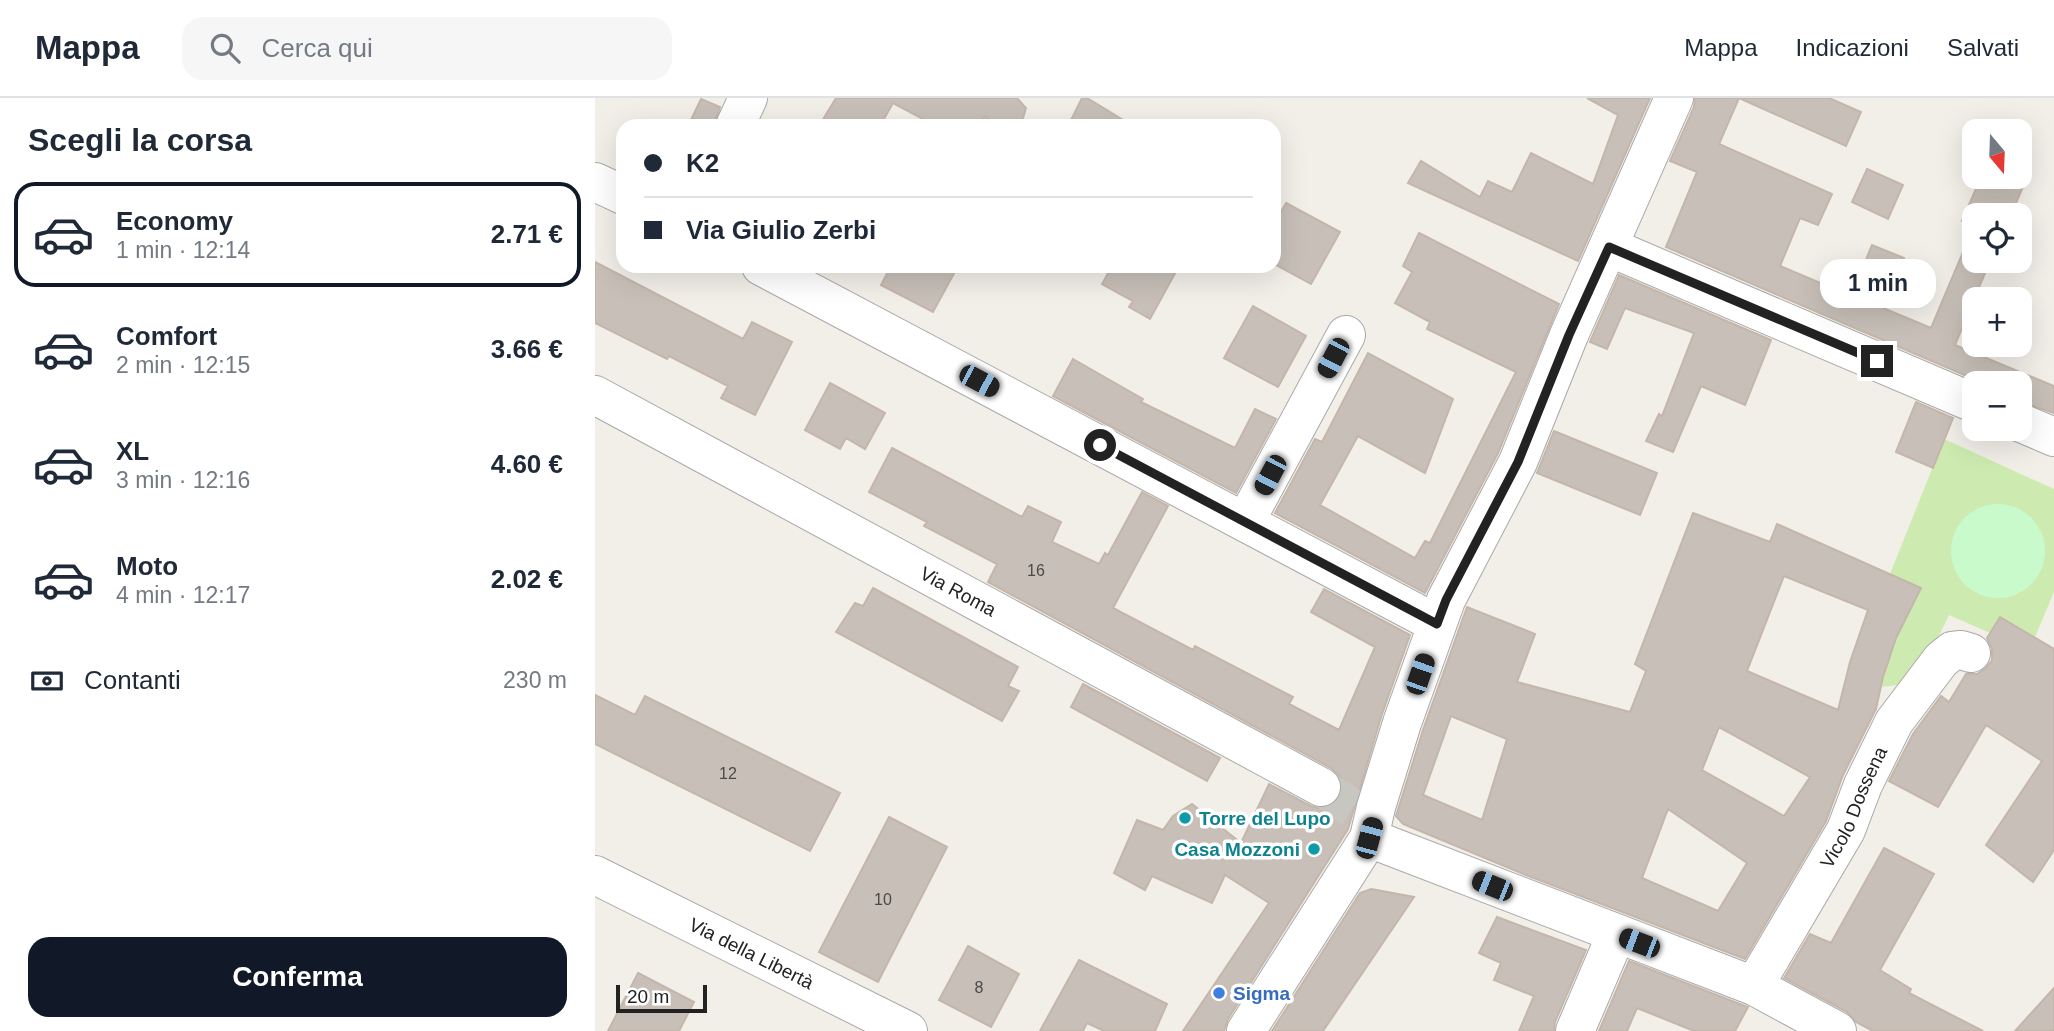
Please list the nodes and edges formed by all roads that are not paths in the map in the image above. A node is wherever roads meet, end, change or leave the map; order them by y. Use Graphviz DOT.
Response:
graph roads {
  1 [pos="748,98"];
  2 [pos="1674,98"];
  3 [pos="738,119"];
  4 [pos="595,182"];
  5 [pos="616,192"];
  6 [pos="1609,247"];
  7 [pos="774,273"];
  8 [pos="1346,335"];
  9 [pos="595,395"];
  10 [pos="1962,398"];
  11 [pos="2032,428"];
  12 [pos="2054,437"];
  13 [pos="1245,522"];
  14 [pos="1437,624"];
  15 [pos="1971,653"];
  16 [pos="1321,787"];
  17 [pos="1371,830"];
  18 [pos="595,875"];
  19 [pos="1616,935"];
  20 [pos="1754,986"];
  21 [pos="908,1031"];
  22 [pos="1246,1031"];
  23 [pos="1576,1031"];
  24 [pos="1837,1031"];
  1 -- 3 [label="street"];
  2 -- 6 [label="street"];
  4 -- 5 [label="street"];
  6 -- 10 [label="street"];
  6 -- 14 [label="street"];
  7 -- 13 [label="street"];
  8 -- 13 [label="street"];
  9 -- 16 [label="street, Via Roma"];
  11 -- 12 [label="street"];
  13 -- 14 [label="street"];
  14 -- 17 [label="street"];
  15 -- 20 [label="street, Vicolo Dossena"];
  17 -- 19 [label="street"];
  17 -- 22 [label="street"];
  18 -- 21 [label="street, Via della Libertà"];
  19 -- 20 [label="street"];
  19 -- 23 [label="street"];
  20 -- 24 [label="street"];
}
